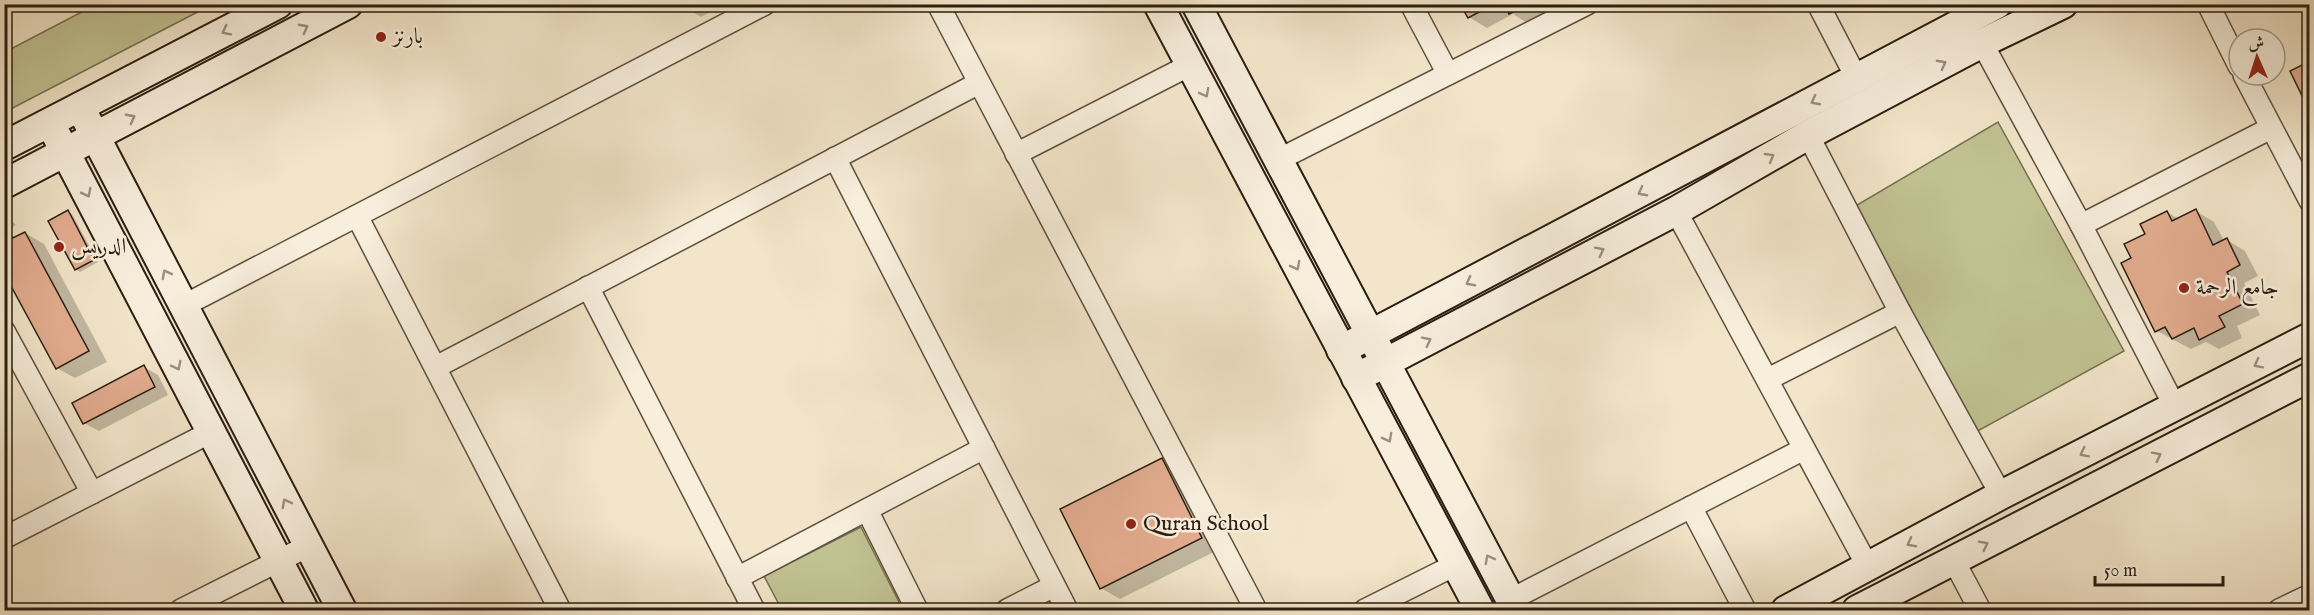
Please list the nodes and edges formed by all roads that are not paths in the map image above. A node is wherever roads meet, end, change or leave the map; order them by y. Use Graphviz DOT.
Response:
graph roads {
  1 [pos="278,4"];
  2 [pos="348,4"];
  3 [pos="765,4"];
  4 [pos="938,4"];
  5 [pos="1158,4"];
  6 [pos="1196,4"];
  7 [pos="1412,4"];
  8 [pos="1587,4"];
  9 [pos="1818,4"];
  10 [pos="1996,4"];
  11 [pos="2063,4"];
  12 [pos="2208,4"];
  13 [pos="2227,42"];
  14 [pos="1982,43"];
  15 [pos="1190,65"];
  16 [pos="1448,74"];
  17 [pos="1857,79"];
  18 [pos="979,83"];
  19 [pos="2250,87"];
  20 [pos="80,107"];
  21 [pos="50,123"];
  22 [pos="2271,128"];
  23 [pos="1808,135"];
  24 [pos="95,136"];
  25 [pos="4,146"];
  26 [pos="65,152"];
  27 [pos="1016,153"];
  28 [pos="835,158"];
  29 [pos="1278,160"];
  30 [pos="4,184"];
  31 [pos="2310,201"];
  32 [pos="1676,211"];
  33 [pos="357,216"];
  34 [pos="2081,225"];
  35 [pos="588,287"];
  36 [pos="183,306"];
  37 [pos="1900,312"];
  38 [pos="1371,335"];
  39 [pos="6,337"];
  40 [pos="2310,337"];
  41 [pos="1341,350"];
  42 [pos="1385,363"];
  43 [pos="436,367"];
  44 [pos="2310,377"];
  45 [pos="1356,378"];
  46 [pos="1768,379"];
  47 [pos="2175,407"];
  48 [pos="210,432"];
  49 [pos="984,448"];
  50 [pos="1804,449"];
  51 [pos="92,493"];
  52 [pos="2001,495"];
  53 [pos="1691,507"];
  54 [pos="867,510"];
  55 [pos="4,538"];
  56 [pos="308,546"];
  57 [pos="278,561"];
  58 [pos="1953,561"];
  59 [pos="1455,565"];
  60 [pos="1868,567"];
  61 [pos="737,578"];
  62 [pos="1054,586"];
  63 [pos="2310,595"];
  64 [pos="1513,605"];
  65 [pos="180,610"];
  66 [pos="304,610"];
  67 [pos="342,610"];
  68 [pos="560,610"];
  69 [pos="754,610"];
  70 [pos="917,610"];
  71 [pos="1007,610"];
  72 [pos="1067,610"];
  73 [pos="1256,610"];
  74 [pos="1365,610"];
  75 [pos="1480,610"];
  76 [pos="1745,610"];
  77 [pos="1786,610"];
  78 [pos="1857,610"];
  79 [pos="1980,610"];
  80 [pos="2279,610"];
  1 -- 20 [label="main road, one-way"];
  24 -- 2 [label="main road, one-way"];
  3 -- 33 [label="street"];
  4 -- 18 [label="street"];
  5 -- 15 [label="main road"];
  6 -- 29 [label="main road"];
  7 -- 16 [label="street"];
  8 -- 16 [label="street"];
  9 -- 17 [label="street"];
  10 -- 17 [label="main road"];
  11 -- 14 [label="main road"];
  12 -- 13 [label="street"];
  23 -- 14 [label="main road, one-way"];
  14 -- 34 [label="street"];
  15 -- 27 [label="street"];
  15 -- 41 [label="main road, one-way"];
  16 -- 29 [label="street"];
  17 -- 38 [label="main road, one-way"];
  18 -- 27 [label="street"];
  18 -- 28 [label="street"];
  19 -- 22 [label="street"];
  20 -- 21 [label="main road"];
  20 -- 24 [label="main road"];
  21 -- 25 [label="main road"];
  21 -- 26 [label="main road"];
  22 -- 31 [label="street"];
  22 -- 34 [label="street"];
  32 -- 23 [label="main road, one-way"];
  23 -- 37 [label="street"];
  24 -- 26 [label="main road"];
  36 -- 24 [label="main road, one-way"];
  26 -- 30 [label="main road"];
  26 -- 48 [label="main road, one-way"];
  27 -- 73 [label="street"];
  28 -- 35 [label="street"];
  28 -- 49 [label="street"];
  29 -- 38 [label="main road"];
  42 -- 32 [label="main road, one-way"];
  32 -- 46 [label="street"];
  33 -- 36 [label="street"];
  33 -- 43 [label="street"];
  34 -- 47 [label="street"];
  35 -- 43 [label="street"];
  35 -- 61 [label="street"];
  56 -- 36 [label="main road, one-way"];
  37 -- 46 [label="street"];
  37 -- 52 [label="street"];
  38 -- 41 [label="main road"];
  38 -- 42 [label="main road"];
  39 -- 51 [label="street"];
  40 -- 47 [label="main road, one-way"];
  41 -- 45 [label="main road"];
  42 -- 45 [label="main road"];
  64 -- 42 [label="main road, one-way"];
  43 -- 68 [label="street"];
  58 -- 44 [label="main road, one-way"];
  45 -- 59 [label="main road, one-way"];
  46 -- 50 [label="street"];
  47 -- 52 [label="main road, one-way"];
  48 -- 51 [label="street"];
  48 -- 57 [label="main road"];
  49 -- 54 [label="street"];
  49 -- 62 [label="street"];
  50 -- 53 [label="street"];
  50 -- 60 [label="street"];
  51 -- 55 [label="street"];
  52 -- 60 [label="main road, one-way"];
  53 -- 64 [label="street"];
  53 -- 76 [label="street"];
  54 -- 61 [label="street"];
  54 -- 70 [label="street"];
  56 -- 57 [label="street"];
  56 -- 67 [label="main road"];
  57 -- 65 [label="street"];
  57 -- 66 [label="main road"];
  58 -- 78 [label="main road"];
  58 -- 79 [label="street"];
  59 -- 74 [label="street"];
  59 -- 75 [label="main road"];
  60 -- 77 [label="main road"];
  61 -- 69 [label="street"];
  62 -- 71 [label="street"];
  62 -- 72 [label="street"];
  63 -- 80 [label="street"];
}
